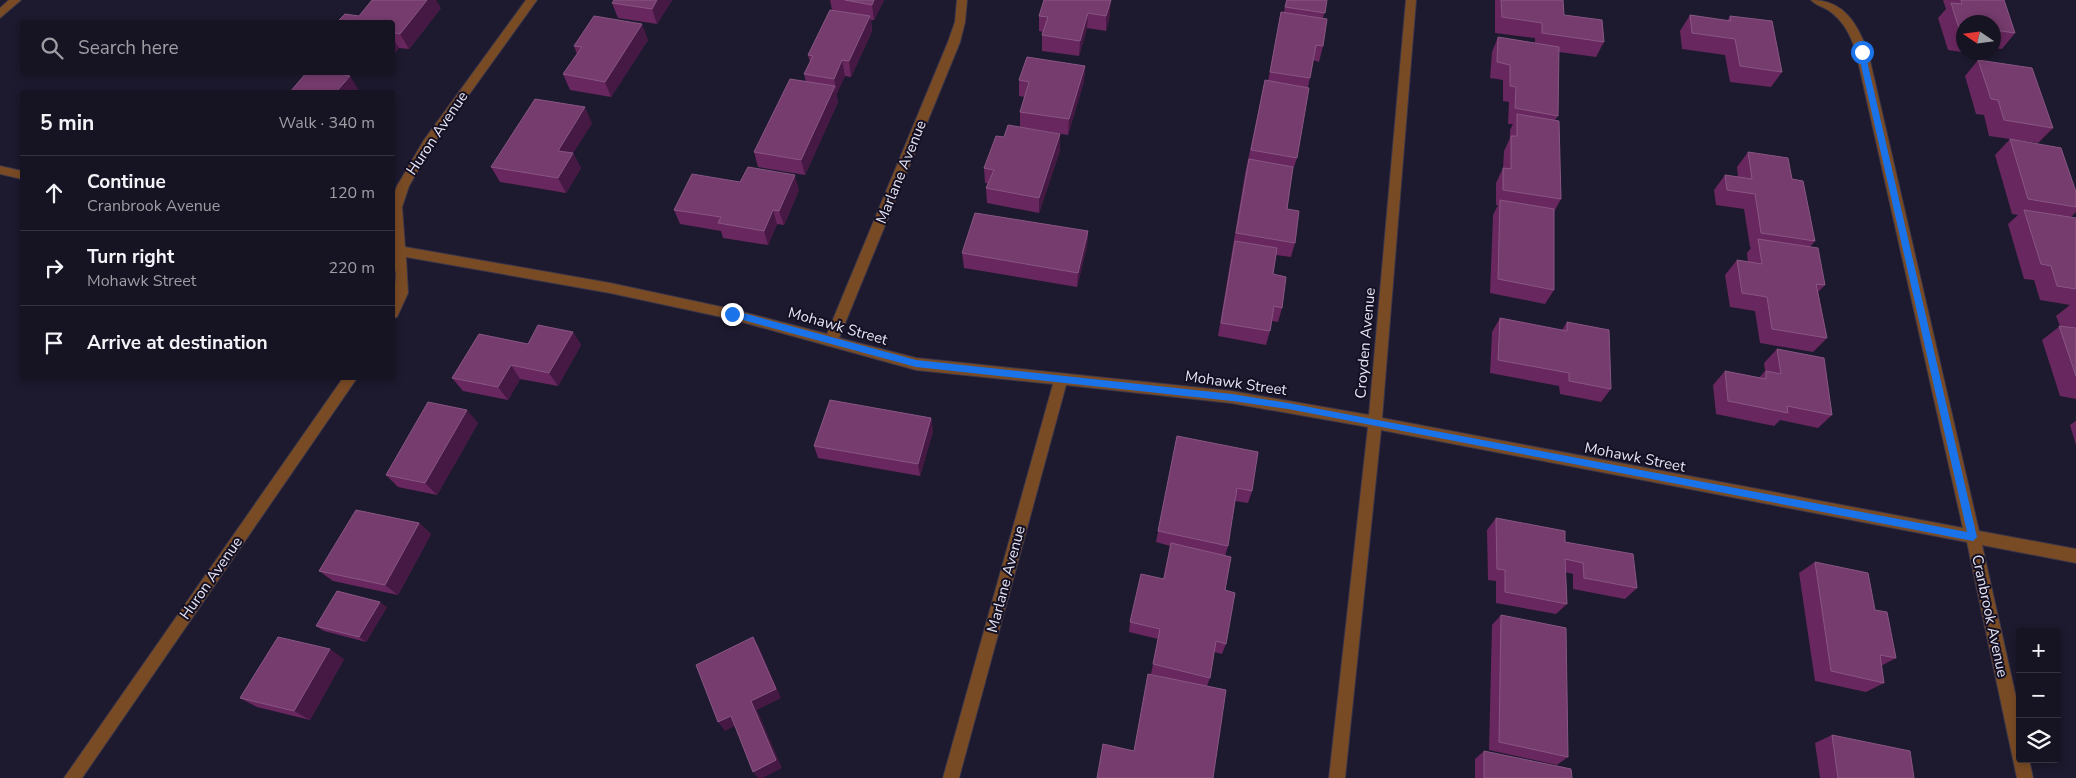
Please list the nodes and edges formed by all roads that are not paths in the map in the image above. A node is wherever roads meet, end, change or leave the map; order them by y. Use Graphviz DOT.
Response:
graph roads {
  1 [pos="16,0"];
  2 [pos="532,0"];
  3 [pos="962,0"];
  4 [pos="1411,0"];
  5 [pos="1816,0"];
  6 [pos="0,14"];
  7 [pos="0,170"];
  8 [pos="20,175"];
  9 [pos="396,251"];
  10 [pos="395,306"];
  11 [pos="831,341"];
  12 [pos="349,380"];
  13 [pos="1061,380"];
  14 [pos="1375,424"];
  15 [pos="1973,537"];
  16 [pos="2076,556"];
  17 [pos="2016,736"];
  18 [pos="2022,763"];
  19 [pos="72,778"];
  20 [pos="951,778"];
  21 [pos="1337,778"];
  22 [pos="2025,778"];
  1 -- 6 [label="street"];
  2 -- 9 [label="street, Huron Avenue"];
  3 -- 11 [label="street, Marlane Avenue"];
  4 -- 14 [label="street, Croyden Avenue"];
  5 -- 15 [label="street, Cranbrook Avenue"];
  7 -- 8 [label="street"];
  9 -- 10 [label="street, Huron Avenue"];
  9 -- 11 [label="street, Mohawk Street"];
  11 -- 13 [label="street, Mohawk Street"];
  12 -- 19 [label="street, Huron Avenue"];
  13 -- 14 [label="street, Mohawk Street"];
  13 -- 20 [label="street, Marlane Avenue"];
  14 -- 15 [label="street, Mohawk Street"];
  14 -- 21 [label="street, Croyden Avenue"];
  15 -- 16 [label="street, Mohawk Street"];
  15 -- 17 [label="street, Cranbrook Avenue"];
  18 -- 22 [label="street"];
}
